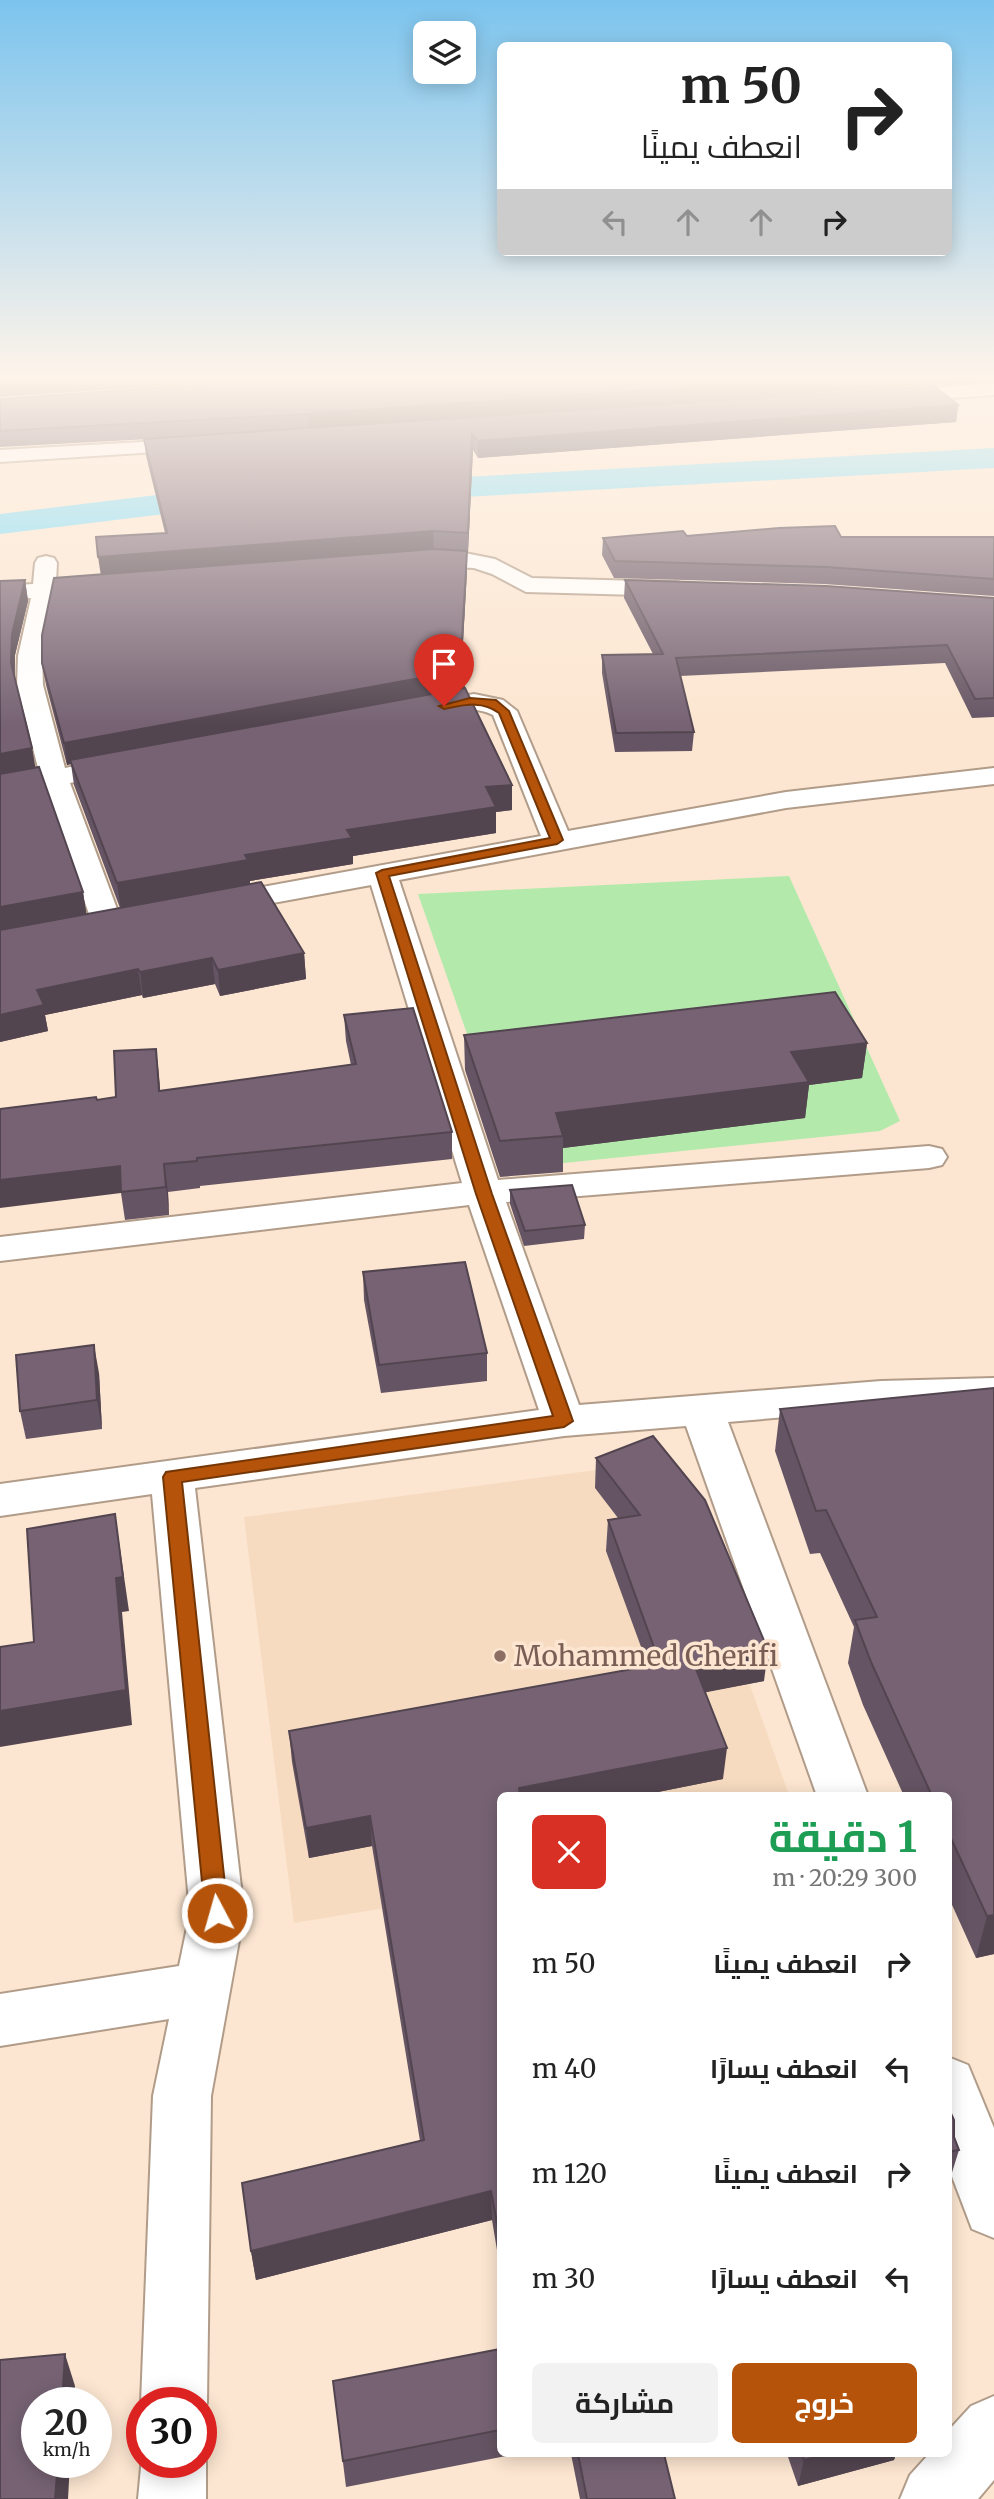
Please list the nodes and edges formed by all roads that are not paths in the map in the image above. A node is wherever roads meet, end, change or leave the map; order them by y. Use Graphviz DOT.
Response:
graph roads {
  1 [pos="395,562"];
  2 [pos="46,563"];
  3 [pos="125,584"];
  4 [pos="700,590"];
  5 [pos="44,591"];
  6 [pos="0,593"];
  7 [pos="390,716"];
  8 [pos="148,761"];
  9 [pos="994,776"];
  10 [pos="54,778"];
  11 [pos="0,788"];
  12 [pos="557,840"];
  13 [pos="382,873"];
  14 [pos="190,909"];
  15 [pos="108,925"];
  16 [pos="929,1157"];
  17 [pos="484,1194"];
  18 [pos="0,1249"];
  19 [pos="994,1392"];
  20 [pos="702,1410"];
  21 [pos="564,1421"];
  22 [pos="172,1477"];
  23 [pos="0,1500"];
  24 [pos="842,1792"];
  25 [pos="203,1989"];
  26 [pos="0,2020"];
  27 [pos="952,2095"];
  28 [pos="994,2208"];
  29 [pos="174,2387"];
  30 [pos="994,2429"];
  31 [pos="173,2478"];
  32 [pos="172,2499"];
  33 [pos="934,2499"];
  1 -- 4 [label="street"];
  2 -- 5 [label="street"];
  3 -- 5 [label="street"];
  5 -- 6 [label="street"];
  5 -- 10 [label="street"];
  7 -- 12 [label="street"];
  8 -- 10 [label="street"];
  9 -- 12 [label="street"];
  10 -- 11 [label="street"];
  10 -- 15 [label="street"];
  12 -- 13 [label="street"];
  13 -- 14 [label="street"];
  13 -- 17 [label="street"];
  16 -- 17 [label="street"];
  17 -- 18 [label="street"];
  17 -- 21 [label="street"];
  19 -- 20 [label="street"];
  20 -- 21 [label="street"];
  20 -- 24 [label="street"];
  21 -- 22 [label="street"];
  22 -- 23 [label="street"];
  22 -- 25 [label="street"];
  25 -- 26 [label="street"];
  25 -- 29 [label="street"];
  27 -- 28 [label="street"];
  30 -- 33 [label="street"];
  31 -- 32 [label="street"];
}
